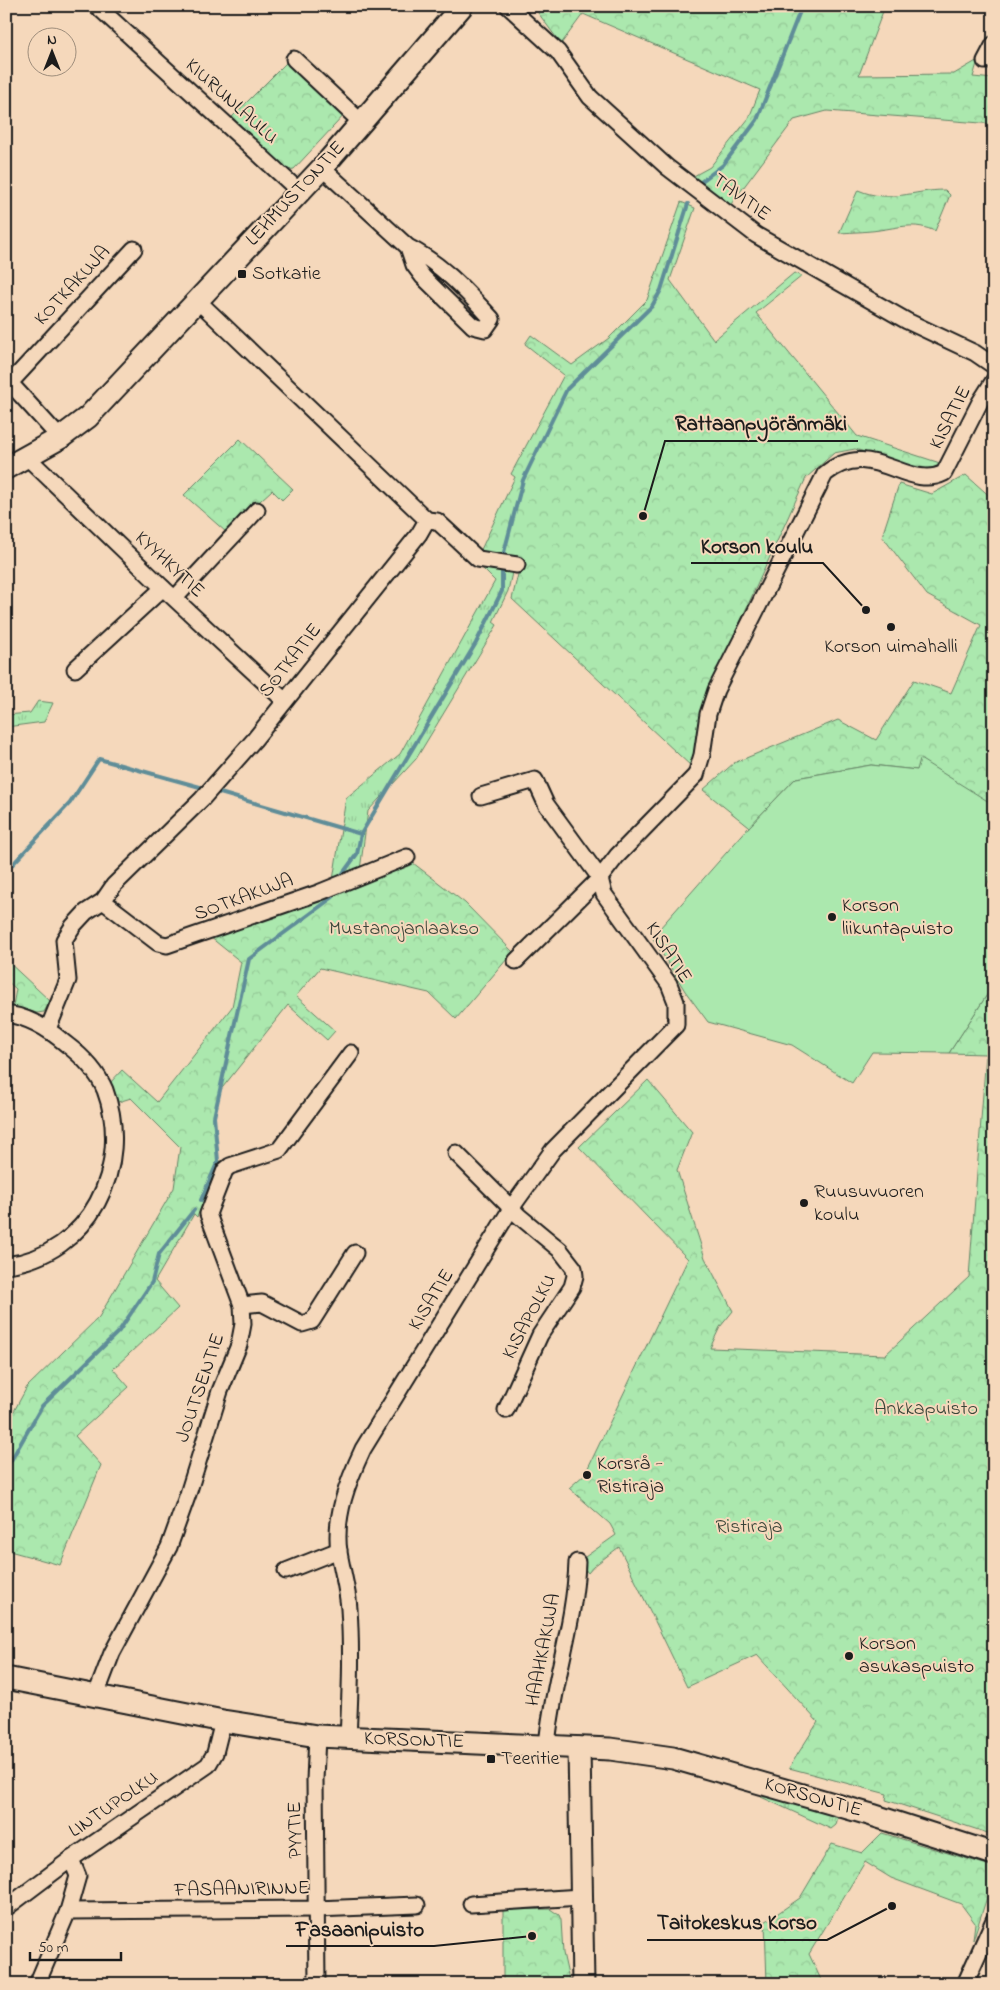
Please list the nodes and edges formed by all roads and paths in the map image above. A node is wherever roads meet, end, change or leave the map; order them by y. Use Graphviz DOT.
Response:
graph roads {
  1 [pos="98,6"];
  2 [pos="462,6"];
  3 [pos="508,6"];
  4 [pos="994,44"];
  5 [pos="294,59"];
  6 [pos="985,61"];
  7 [pos="362,123"];
  8 [pos="322,168"];
  9 [pos="299,190"];
  10 [pos="408,246"];
  11 [pos="134,249"];
  12 [pos="197,300"];
  13 [pos="994,366"];
  14 [pos="8,380"];
  15 [pos="994,380"];
  16 [pos="60,438"];
  17 [pos="27,457"];
  18 [pos="6,468"];
  19 [pos="257,510"];
  20 [pos="427,520"];
  21 [pos="517,565"];
  22 [pos="169,593"];
  23 [pos="75,668"];
  24 [pos="285,701"];
  25 [pos="481,796"];
  26 [pos="407,857"];
  27 [pos="600,878"];
  28 [pos="103,900"];
  29 [pos="516,961"];
  30 [pos="6,1014"];
  31 [pos="48,1029"];
  32 [pos="351,1054"];
  33 [pos="456,1153"];
  34 [pos="512,1208"];
  35 [pos="355,1253"];
  36 [pos="6,1265"];
  37 [pos="242,1305"];
  38 [pos="506,1410"];
  39 [pos="339,1550"];
  40 [pos="577,1562"];
  41 [pos="286,1571"];
  42 [pos="6,1678"];
  43 [pos="96,1695"];
  44 [pos="223,1721"];
  45 [pos="317,1736"];
  46 [pos="348,1739"];
  47 [pos="547,1746"];
  48 [pos="579,1748"];
  49 [pos="994,1854"];
  50 [pos="71,1859"];
  51 [pos="581,1897"];
  52 [pos="471,1904"];
  53 [pos="418,1905"];
  54 [pos="6,1908"];
  55 [pos="316,1909"];
  56 [pos="68,1911"];
  57 [pos="994,1920"];
  58 [pos="37,1984"];
  59 [pos="317,1984"];
  60 [pos="583,1984"];
  61 [pos="965,1984"];
  1 -- 9 [label="street, KIURUNLAULU"];
  2 -- 7 [label="main road, LEHMUSTONTIE"];
  3 -- 13 [label="street, TAVITIE"];
  4 -- 6 [label="street"];
  5 -- 7 [label="street"];
  7 -- 8 [label="main road, LEHMUSTONTIE"];
  8 -- 9 [label="main road, LEHMUSTONTIE"];
  8 -- 10 [label="street"];
  9 -- 12 [label="main road, LEHMUSTONTIE"];
  10 -- 10 [label="street"];
  11 -- 14 [label="street, KOTKAKUJA"];
  12 -- 16 [label="main road, LEHMUSTONTIE"];
  12 -- 20 [label="street"];
  14 -- 16 [label="street, KOTKAKUJA"];
  15 -- 27 [label="street, KISATIE"];
  16 -- 17 [label="main road, LEHMUSTONTIE"];
  17 -- 18 [label="main road, LEHMUSTONTIE"];
  17 -- 22 [label="street, KYYHKYTIE"];
  19 -- 22 [label="street"];
  20 -- 21 [label="street"];
  20 -- 24 [label="street, SOTKATIE"];
  22 -- 23 [label="street"];
  22 -- 24 [label="street, KYYHKYTIE"];
  24 -- 28 [label="street, SOTKATIE"];
  25 -- 27 [label="street"];
  26 -- 28 [label="street, SOTKAKUJA"];
  27 -- 29 [label="street"];
  27 -- 34 [label="street, KISATIE"];
  28 -- 31 [label="street, SOTKATIE"];
  30 -- 31 [label="street"];
  31 -- 36 [label="street"];
  32 -- 37 [label="street, JOUTSENTIE"];
  33 -- 34 [label="street"];
  34 -- 38 [label="street, KISAPOLKU"];
  34 -- 39 [label="street, KISATIE"];
  35 -- 37 [label="street"];
  37 -- 43 [label="street, JOUTSENTIE"];
  39 -- 41 [label="street"];
  39 -- 46 [label="street, KISATIE"];
  40 -- 47 [label="street, HAAHKAKUJA"];
  42 -- 43 [label="main road, KORSONTIE"];
  43 -- 44 [label="main road, KORSONTIE"];
  44 -- 45 [label="main road, KORSONTIE"];
  44 -- 50 [label="street, LINTUPOLKU"];
  45 -- 46 [label="main road, KORSONTIE"];
  45 -- 55 [label="street, PYYTIE"];
  46 -- 47 [label="main road, KORSONTIE"];
  47 -- 48 [label="main road, KORSONTIE"];
  48 -- 49 [label="main road, KORSONTIE"];
  48 -- 51 [label="main road"];
  50 -- 54 [label="street, LINTUPOLKU"];
  50 -- 56 [label="street"];
  51 -- 52 [label="street"];
  51 -- 60 [label="main road"];
  53 -- 55 [label="street, FASAANIRINNE"];
  55 -- 56 [label="street, FASAANIRINNE"];
  55 -- 59 [label="street, PYYTIE"];
  56 -- 58 [label="street"];
  57 -- 61 [label="street"];
}
